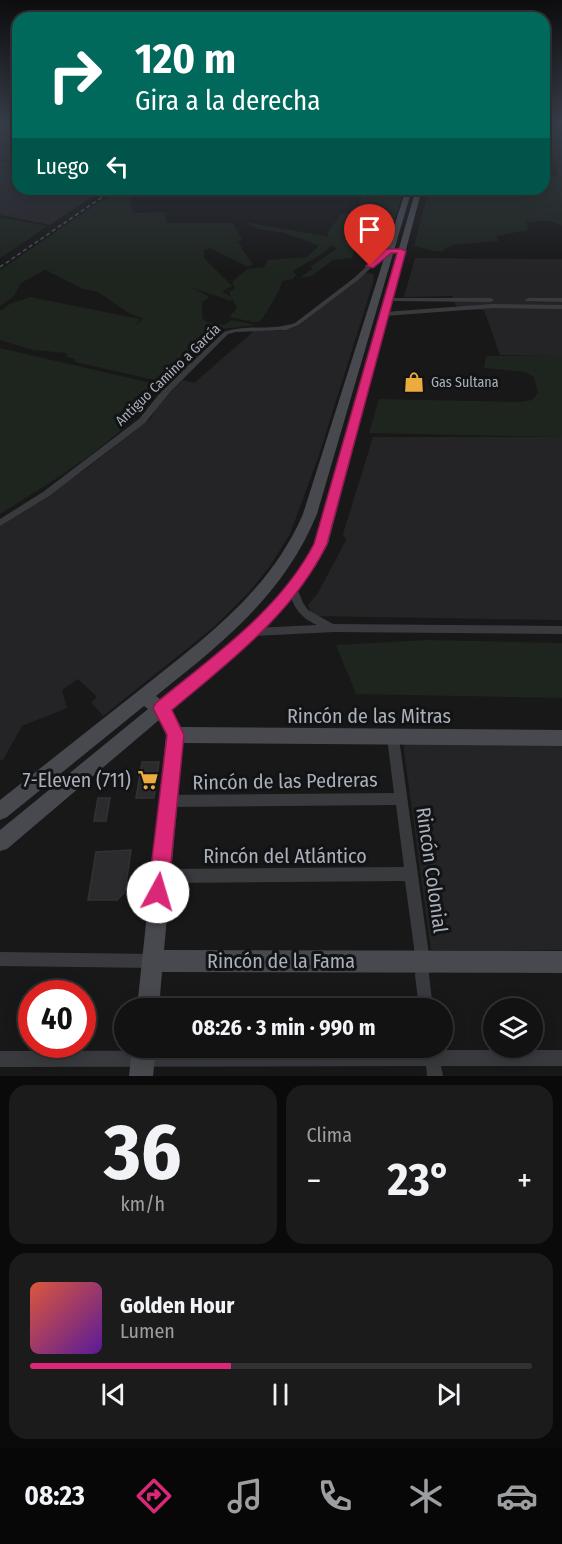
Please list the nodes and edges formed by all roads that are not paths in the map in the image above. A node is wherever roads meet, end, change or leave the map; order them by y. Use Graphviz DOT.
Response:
graph roads {
  1 [pos="408,195"];
  2 [pos="417,195"];
  3 [pos="395,251"];
  4 [pos="389,299"];
  5 [pos="420,300"];
  6 [pos="562,300"];
  7 [pos="562,307"];
  8 [pos="424,309"];
  9 [pos="385,314"];
  10 [pos="320,481"];
  11 [pos="338,484"];
  12 [pos="0,523"];
  13 [pos="293,588"];
  14 [pos="334,628"];
  15 [pos="562,630"];
  16 [pos="253,632"];
  17 [pos="143,696"];
  18 [pos="162,708"];
  19 [pos="175,735"];
  20 [pos="393,738"];
  21 [pos="562,738"];
  22 [pos="401,799"];
  23 [pos="168,801"];
  24 [pos="0,812"];
  25 [pos="0,842"];
  26 [pos="411,874"];
  27 [pos="160,876"];
  28 [pos="0,959"];
  29 [pos="154,961"];
  30 [pos="423,962"];
  31 [pos="562,962"];
  32 [pos="149,998"];
  33 [pos="425,998"];
  34 [pos="453,1053"];
  35 [pos="215,1058"];
  36 [pos="433,1058"];
  37 [pos="562,1058"];
  38 [pos="0,1059"];
  39 [pos="143,1060"];
  40 [pos="435,1076"];
  1 -- 3 [label="main road"];
  2 -- 3 [label="main road"];
  3 -- 4 [label="main road"];
  3 -- 10 [label="main road"];
  3 -- 12 [label="street, Antiguo Camino a García"];
  4 -- 5 [label="street"];
  4 -- 9 [label="main road"];
  5 -- 6 [label="street"];
  5 -- 8 [label="street"];
  7 -- 8 [label="street"];
  8 -- 9 [label="street"];
  9 -- 11 [label="main road"];
  10 -- 11 [label="main road"];
  10 -- 17 [label="main road"];
  11 -- 13 [label="main road"];
  13 -- 14 [label="street"];
  13 -- 16 [label="main road"];
  14 -- 15 [label="street"];
  14 -- 16 [label="street"];
  16 -- 18 [label="main road"];
  17 -- 18 [label="main road"];
  17 -- 24 [label="main road"];
  18 -- 19 [label="main road"];
  18 -- 25 [label="main road"];
  19 -- 20 [label="main road, Rincón de las Mitras"];
  19 -- 23 [label="main road"];
  20 -- 21 [label="main road, Rincón de las Mitras"];
  20 -- 22 [label="street, Rincón Colonial"];
  22 -- 23 [label="street, Rincón de las Pedreras"];
  22 -- 26 [label="street, Rincón Colonial"];
  23 -- 27 [label="main road"];
  26 -- 27 [label="street, Rincón del Atlántico"];
  26 -- 30 [label="street, Rincón Colonial"];
  27 -- 29 [label="main road"];
  28 -- 29 [label="street, Rincón de la Fama"];
  29 -- 30 [label="main road, Rincón de la Fama"];
  29 -- 32 [label="main road"];
  30 -- 31 [label="main road, Rincón de la Fama"];
  30 -- 33 [label="street, Rincón Colonial"];
  34 -- 37 [label="street"];
  35 -- 39 [label="street"];
  36 -- 40 [label="street"];
  38 -- 39 [label="street"];
}
